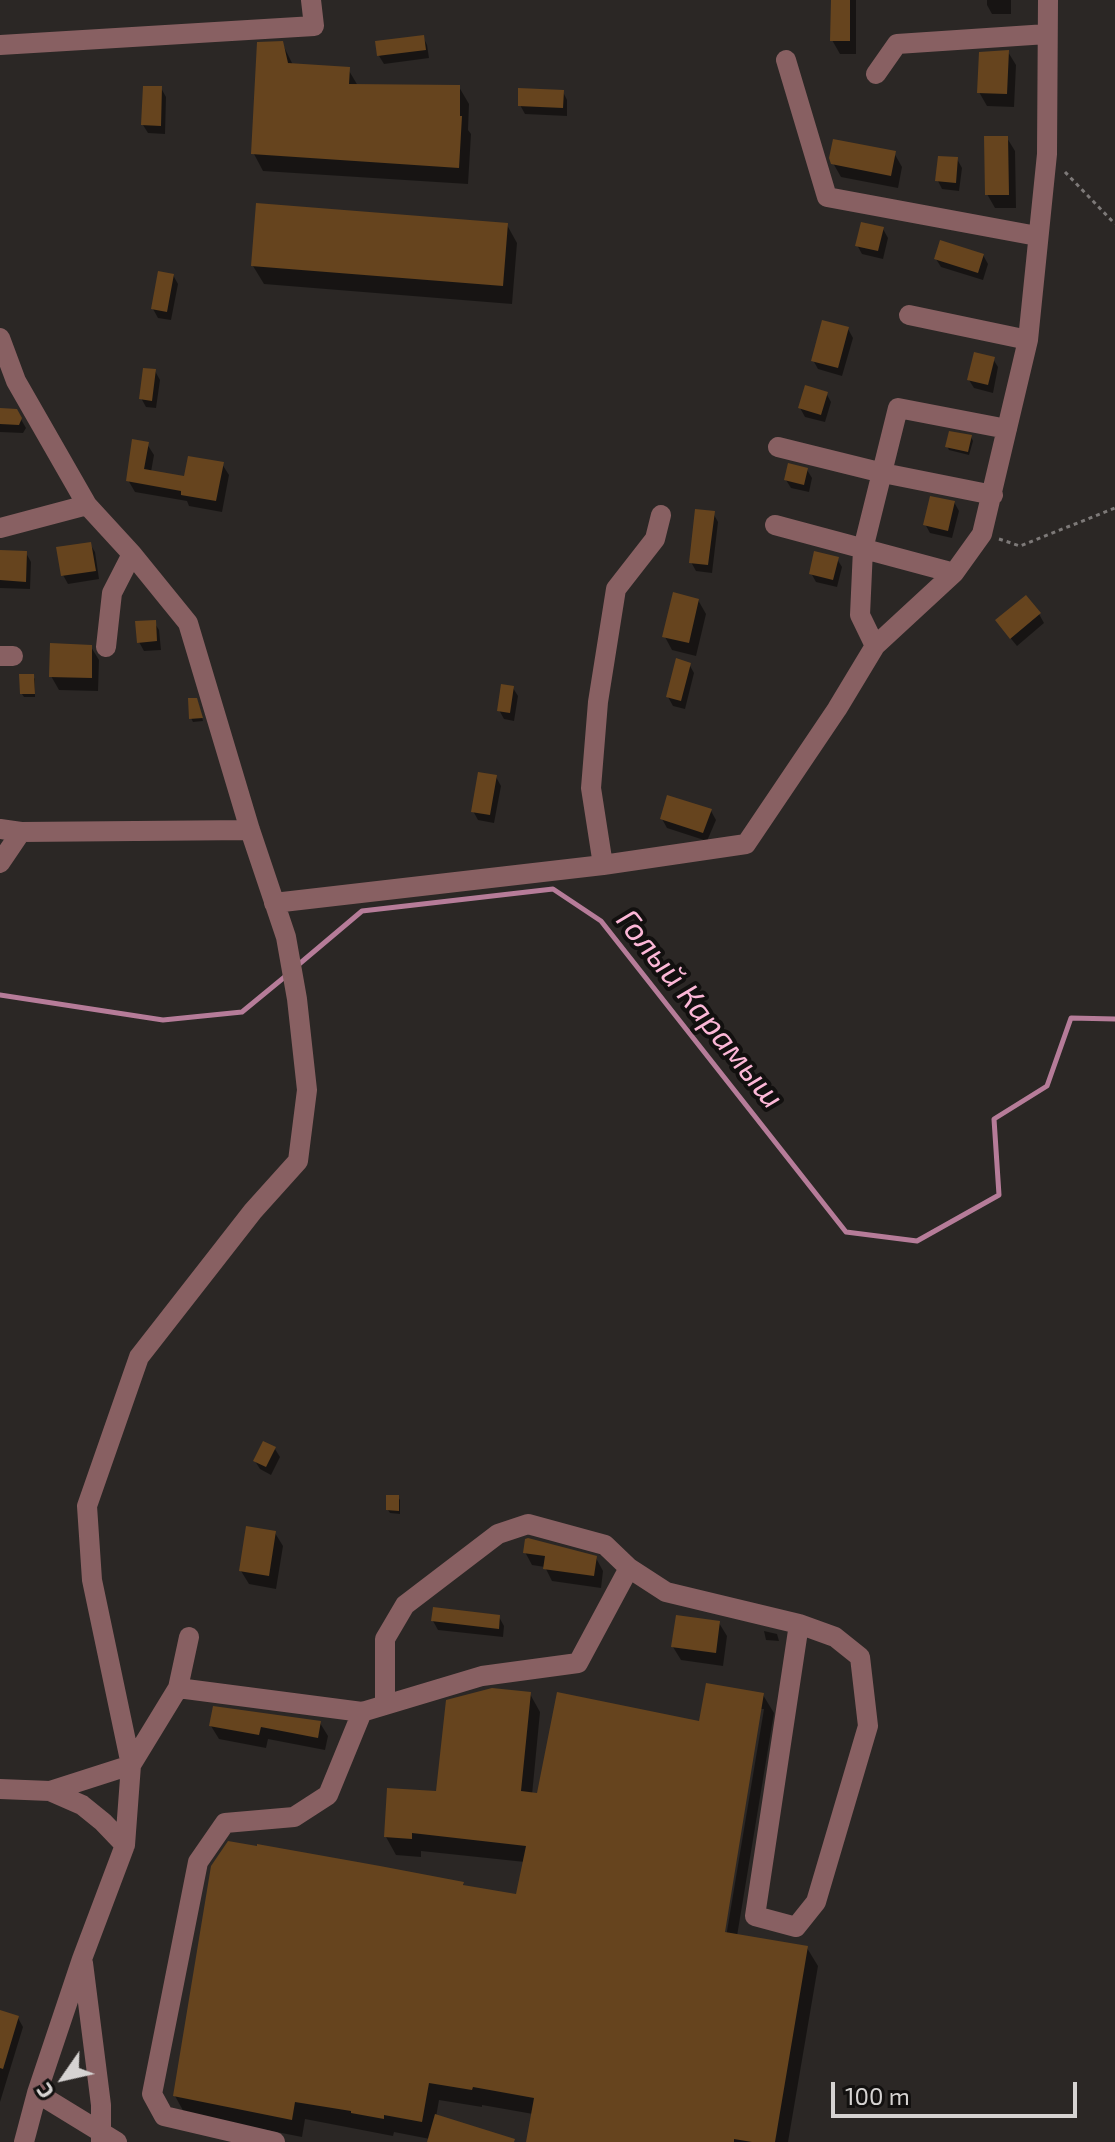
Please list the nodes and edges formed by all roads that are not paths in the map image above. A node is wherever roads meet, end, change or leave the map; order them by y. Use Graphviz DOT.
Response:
graph roads {
  1 [pos="311,0"];
  2 [pos="1048,0"];
  3 [pos="1047,34"];
  4 [pos="0,45"];
  5 [pos="786,60"];
  6 [pos="876,74"];
  7 [pos="1037,236"];
  8 [pos="909,315"];
  9 [pos="0,338"];
  10 [pos="1028,340"];
  11 [pos="1007,429"];
  12 [pos="778,447"];
  13 [pos="883,473"];
  14 [pos="993,495"];
  15 [pos="87,505"];
  16 [pos="661,515"];
  17 [pos="775,525"];
  18 [pos="0,528"];
  19 [pos="863,549"];
  20 [pos="132,554"];
  21 [pos="954,573"];
  22 [pos="875,646"];
  23 [pos="106,647"];
  24 [pos="0,829"];
  25 [pos="250,830"];
  26 [pos="21,832"];
  27 [pos="0,863"];
  28 [pos="603,865"];
  29 [pos="274,903"];
  30 [pos="629,1568"];
  31 [pos="799,1624"];
  32 [pos="189,1637"];
  33 [pos="178,1688"];
  34 [pos="385,1705"];
  35 [pos="362,1712"];
  36 [pos="131,1765"];
  37 [pos="0,1789"];
  38 [pos="50,1791"];
  39 [pos="125,1845"];
  40 [pos="82,1959"];
  41 [pos="37,2093"];
  42 [pos="107,2139"];
  43 [pos="24,2142"];
  44 [pos="275,2142"];
  1 -- 4 [label="street"];
  2 -- 3 [label="street"];
  3 -- 6 [label="street"];
  3 -- 7 [label="street"];
  5 -- 7 [label="street"];
  7 -- 10 [label="street"];
  8 -- 10 [label="street"];
  9 -- 15 [label="street"];
  10 -- 11 [label="street"];
  11 -- 13 [label="street"];
  11 -- 14 [label="street"];
  12 -- 13 [label="street"];
  13 -- 14 [label="street"];
  13 -- 19 [label="street"];
  14 -- 21 [label="street"];
  15 -- 18 [label="street"];
  15 -- 20 [label="street"];
  16 -- 28 [label="street"];
  17 -- 19 [label="street"];
  19 -- 21 [label="street"];
  19 -- 22 [label="street"];
  20 -- 23 [label="street"];
  20 -- 25 [label="street"];
  21 -- 22 [label="street"];
  22 -- 28 [label="street"];
  24 -- 26 [label="street"];
  25 -- 26 [label="street"];
  25 -- 29 [label="street"];
  26 -- 27 [label="street"];
  28 -- 29 [label="street"];
  29 -- 36 [label="street"];
  30 -- 31 [label="street"];
  30 -- 34 [label="street"];
  30 -- 34 [label="street"];
  31 -- 31 [label="street"];
  32 -- 33 [label="street"];
  33 -- 35 [label="street"];
  33 -- 36 [label="street"];
  34 -- 35 [label="street"];
  35 -- 44 [label="street"];
  36 -- 38 [label="street"];
  36 -- 39 [label="street"];
  37 -- 38 [label="street"];
  38 -- 39 [label="street"];
  39 -- 40 [label="street"];
  40 -- 41 [label="street"];
  40 -- 42 [label="street"];
  41 -- 42 [label="street"];
  41 -- 43 [label="street"];
}
